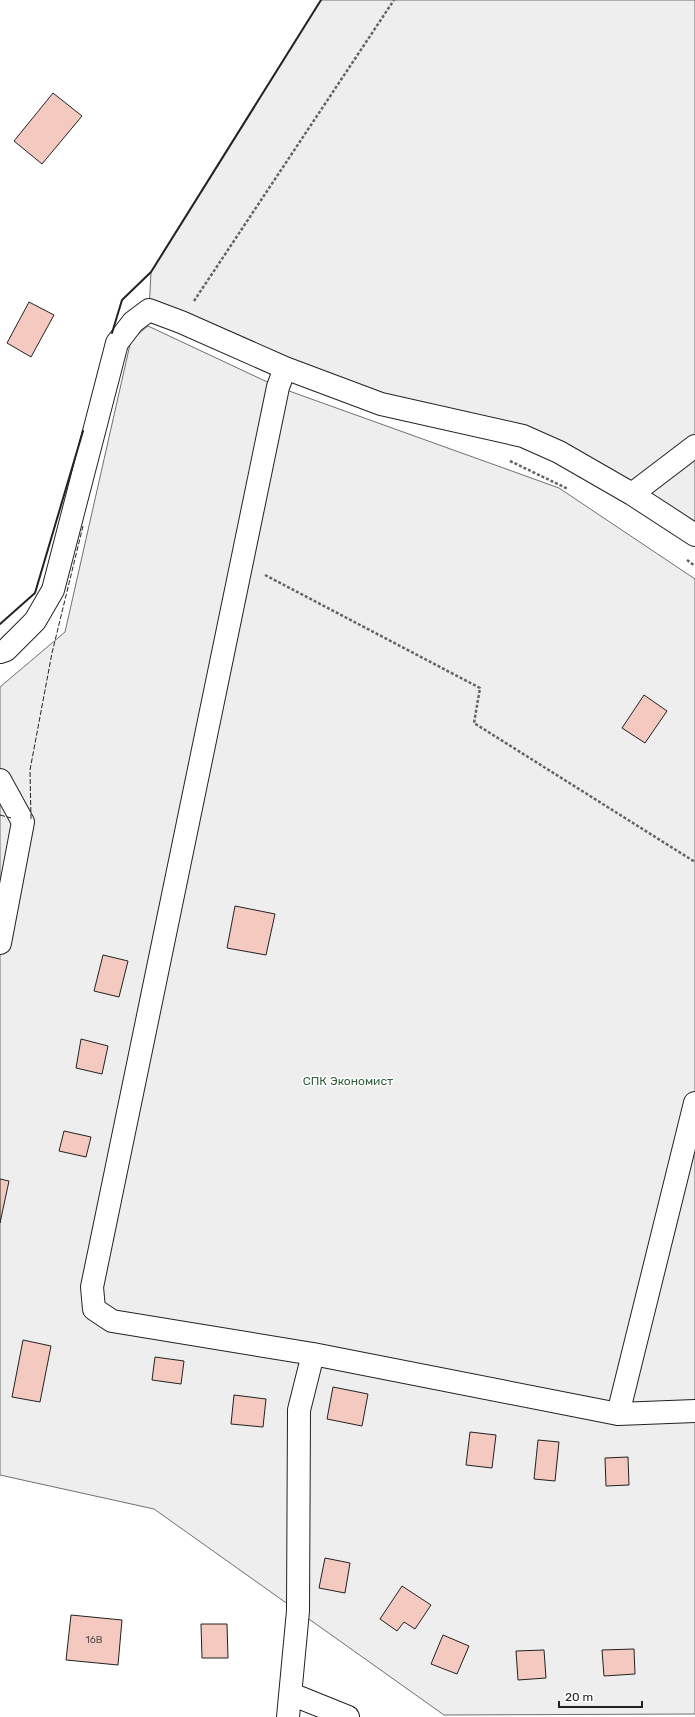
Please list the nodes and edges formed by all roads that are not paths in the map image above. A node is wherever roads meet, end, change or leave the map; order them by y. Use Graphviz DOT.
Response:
graph roads {
  1 [pos="281,377"];
  2 [pos="695,446"];
  3 [pos="632,494"];
  4 [pos="695,535"];
  5 [pos="0,652"];
  6 [pos="0,780"];
  7 [pos="0,943"];
  8 [pos="695,1103"];
  9 [pos="313,1354"];
  10 [pos="695,1411"];
  11 [pos="618,1414"];
  12 [pos="291,1694"];
  13 [pos="288,1717"];
  14 [pos="348,1717"];
  1 -- 3 [label="street"];
  1 -- 5 [label="street"];
  1 -- 9 [label="street"];
  2 -- 3 [label="street"];
  3 -- 4 [label="street"];
  6 -- 7 [label="street"];
  8 -- 11 [label="street"];
  9 -- 11 [label="street"];
  9 -- 12 [label="street"];
  10 -- 11 [label="street"];
  12 -- 13 [label="street"];
  12 -- 14 [label="street"];
}
